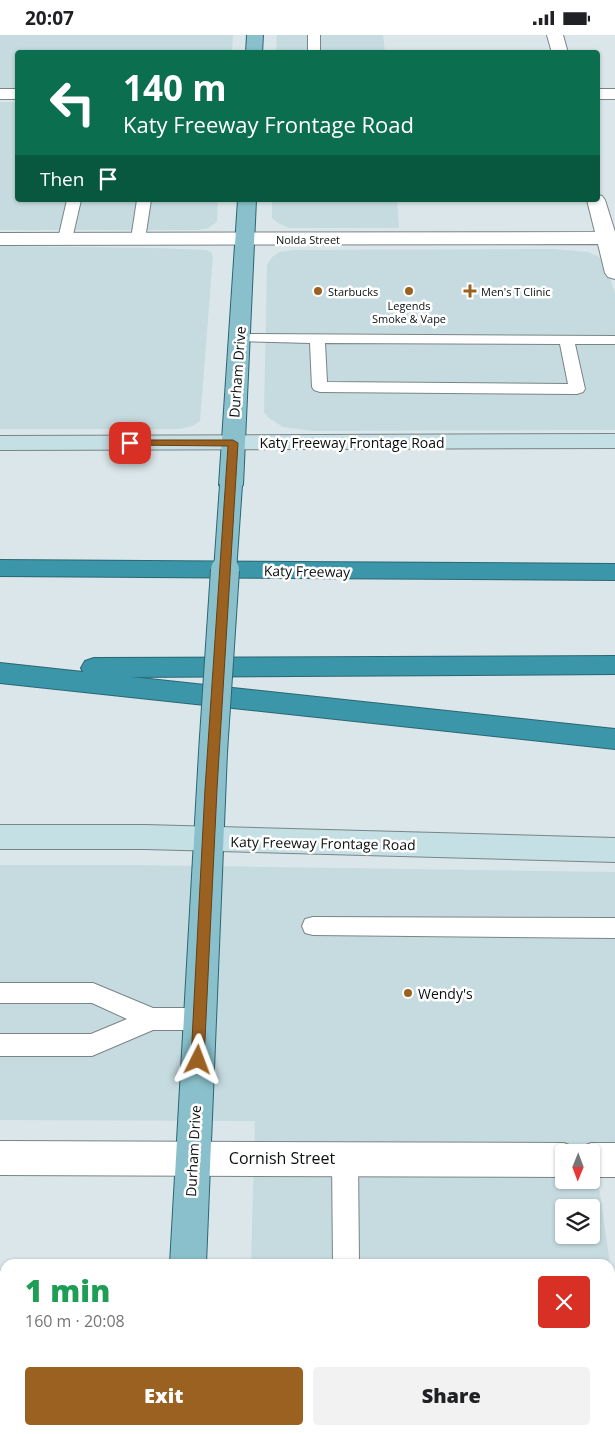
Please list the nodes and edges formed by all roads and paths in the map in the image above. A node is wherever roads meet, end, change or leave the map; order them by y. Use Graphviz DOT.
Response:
graph roads {
  1 [pos="255,35"];
  2 [pos="314,35"];
  3 [pos="555,35"];
  4 [pos="254,50"];
  5 [pos="314,50"];
  6 [pos="559,50"];
  7 [pos="0,94"];
  8 [pos="15,94"];
  9 [pos="600,94"];
  10 [pos="615,94"];
  11 [pos="74,202"];
  12 [pos="144,202"];
  13 [pos="247,202"];
  14 [pos="597,202"];
  15 [pos="610,238"];
  16 [pos="0,239"];
  17 [pos="65,239"];
  18 [pos="138,239"];
  19 [pos="246,239"];
  20 [pos="615,273"];
  21 [pos="239,338"];
  22 [pos="317,339"];
  23 [pos="567,340"];
  24 [pos="615,340"];
  25 [pos="615,441"];
  26 [pos="0,443"];
  27 [pos="233,443"];
  28 [pos="615,558"];
  29 [pos="0,567"];
  30 [pos="408,572"];
  31 [pos="615,572"];
  32 [pos="615,665"];
  33 [pos="0,669"];
  34 [pos="0,673"];
  35 [pos="615,739"];
  36 [pos="0,837"];
  37 [pos="209,840"];
  38 [pos="615,850"];
  39 [pos="313,926"];
  40 [pos="615,929"];
  41 [pos="0,993"];
  42 [pos="152,1019"];
  43 [pos="200,1019"];
  44 [pos="0,1045"];
  45 [pos="0,1158"];
  46 [pos="193,1158"];
  47 [pos="345,1158"];
  48 [pos="555,1160"];
  49 [pos="600,1160"];
  50 [pos="615,1160"];
  51 [pos="188,1259"];
  52 [pos="346,1259"];
  1 -- 4 [label="main road"];
  2 -- 5 [label="lane"];
  3 -- 6 [label="street"];
  7 -- 8 [label="street"];
  9 -- 10 [label="street"];
  11 -- 17 [label="lane"];
  12 -- 18 [label="lane"];
  13 -- 19 [label="main road, Durham Drive"];
  14 -- 15 [label="street"];
  15 -- 19 [label="street, Nolda Street"];
  15 -- 20 [label="street"];
  16 -- 17 [label="street, Nolda Street"];
  17 -- 18 [label="street, Nolda Street"];
  18 -- 19 [label="street, Nolda Street"];
  19 -- 21 [label="main road, Durham Drive"];
  21 -- 22 [label="lane"];
  21 -- 27 [label="main road, Durham Drive"];
  22 -- 23 [label="lane"];
  22 -- 23 [label="lane"];
  23 -- 24 [label="lane"];
  25 -- 27 [label="main road, Katy Freeway Frontage Road"];
  26 -- 27 [label="main road, Katy Freeway Frontage Road"];
  27 -- 37 [label="main road, Durham Drive, bridge"];
  28 -- 30 [label="highway"];
  29 -- 30 [label="highway, Katy Freeway"];
  30 -- 31 [label="highway, Katy Freeway"];
  32 -- 33 [label="highway"];
  34 -- 35 [label="highway"];
  36 -- 37 [label="main road, Katy Freeway Frontage Road"];
  37 -- 38 [label="main road, Katy Freeway Frontage Road"];
  37 -- 43 [label="main road, Durham Drive"];
  39 -- 40 [label="lane"];
  41 -- 42 [label="lane"];
  42 -- 43 [label="lane"];
  42 -- 44 [label="lane"];
  43 -- 46 [label="main road, Durham Drive"];
  45 -- 46 [label="street, Cornish Street"];
  46 -- 47 [label="street, Cornish Street"];
  46 -- 51 [label="main road, Durham Drive"];
  47 -- 48 [label="street, Cornish Street"];
  47 -- 52 [label="lane"];
  49 -- 50 [label="street"];
}
